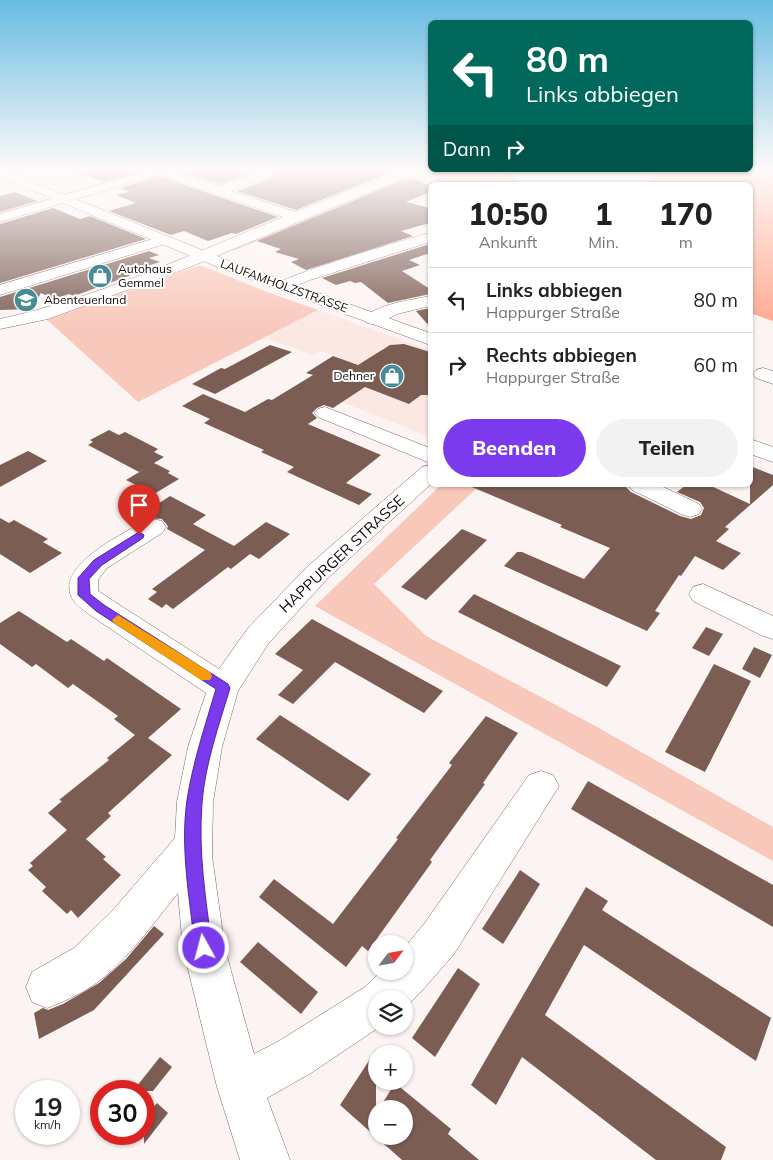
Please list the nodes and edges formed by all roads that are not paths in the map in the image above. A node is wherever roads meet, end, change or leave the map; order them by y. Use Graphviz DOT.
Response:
graph roads {
  1 [pos="127,225"];
  2 [pos="282,225"];
  3 [pos="428,239"];
  4 [pos="163,240"];
  5 [pos="203,256"];
  6 [pos="282,286"];
  7 [pos="0,290"];
  8 [pos="428,301"];
  9 [pos="373,318"];
  10 [pos="0,324"];
  11 [pos="428,337"];
  12 [pos="325,413"];
  13 [pos="753,447"];
  14 [pos="428,455"];
  15 [pos="773,455"];
  16 [pos="428,474"];
  17 [pos="644,487"];
  18 [pos="690,509"];
  19 [pos="153,527"];
  20 [pos="703,594"];
  21 [pos="773,628"];
  22 [pos="224,688"];
  23 [pos="541,786"];
  24 [pos="193,845"];
  25 [pos="47,987"];
  26 [pos="392,990"];
  27 [pos="368,1009"];
  28 [pos="240,1087"];
  29 [pos="265,1160"];
  1 -- 4 [label="street, LAUFAMHOLZSTRASSE"];
  2 -- 5 [label="street"];
  3 -- 6 [label="street"];
  4 -- 5 [label="street, LAUFAMHOLZSTRASSE"];
  4 -- 7 [label="street"];
  5 -- 6 [label="street, LAUFAMHOLZSTRASSE"];
  5 -- 10 [label="street"];
  6 -- 9 [label="street, LAUFAMHOLZSTRASSE"];
  8 -- 9 [label="street"];
  9 -- 11 [label="street, LAUFAMHOLZSTRASSE"];
  12 -- 14 [label="street"];
  13 -- 15 [label="street"];
  16 -- 22 [label="street, HAPPURGER STRASSE"];
  17 -- 18 [label="street"];
  19 -- 22 [label="street"];
  20 -- 21 [label="street"];
  22 -- 24 [label="street, HAPPURGER STRASSE"];
  23 -- 26 [label="street"];
  24 -- 25 [label="street"];
  24 -- 28 [label="street, HAPPURGER STRASSE"];
  27 -- 28 [label="street"];
  28 -- 29 [label="street, HAPPURGER STRASSE"];
}
